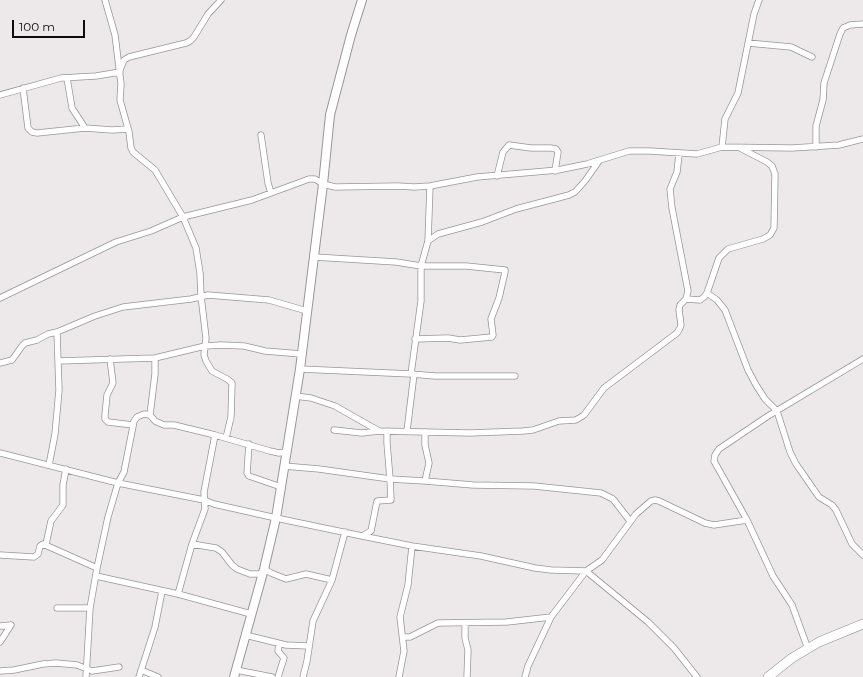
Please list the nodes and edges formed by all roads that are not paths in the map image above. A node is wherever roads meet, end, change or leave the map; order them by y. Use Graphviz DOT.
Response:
graph roads {
  1 [pos="105,0"];
  2 [pos="221,0"];
  3 [pos="362,0"];
  4 [pos="759,0"];
  5 [pos="863,24"];
  6 [pos="748,43"];
  7 [pos="812,57"];
  8 [pos="120,72"];
  9 [pos="66,78"];
  10 [pos="23,88"];
  11 [pos="0,95"];
  12 [pos="85,128"];
  13 [pos="128,129"];
  14 [pos="261,135"];
  15 [pos="863,138"];
  16 [pos="722,147"];
  17 [pos="816,147"];
  18 [pos="739,148"];
  19 [pos="679,154"];
  20 [pos="599,160"];
  21 [pos="587,164"];
  22 [pos="555,170"];
  23 [pos="592,170"];
  24 [pos="497,176"];
  25 [pos="323,184"];
  26 [pos="430,186"];
  27 [pos="271,193"];
  28 [pos="183,217"];
  29 [pos="428,241"];
  30 [pos="314,257"];
  31 [pos="421,266"];
  32 [pos="708,293"];
  33 [pos="201,296"];
  34 [pos="0,298"];
  35 [pos="686,299"];
  36 [pos="307,311"];
  37 [pos="57,332"];
  38 [pos="415,339"];
  39 [pos="205,346"];
  40 [pos="301,354"];
  41 [pos="155,358"];
  42 [pos="110,359"];
  43 [pos="863,359"];
  44 [pos="58,361"];
  45 [pos="0,363"];
  46 [pos="300,369"];
  47 [pos="412,374"];
  48 [pos="515,376"];
  49 [pos="295,396"];
  50 [pos="777,411"];
  51 [pos="150,415"];
  52 [pos="133,425"];
  53 [pos="334,430"];
  54 [pos="380,431"];
  55 [pos="387,431"];
  56 [pos="407,431"];
  57 [pos="425,432"];
  58 [pos="215,435"];
  59 [pos="226,438"];
  60 [pos="249,444"];
  61 [pos="287,452"];
  62 [pos="0,453"];
  63 [pos="49,465"];
  64 [pos="284,466"];
  65 [pos="66,470"];
  66 [pos="388,470"];
  67 [pos="383,479"];
  68 [pos="390,479"];
  69 [pos="425,481"];
  70 [pos="118,483"];
  71 [pos="281,487"];
  72 [pos="204,500"];
  73 [pos="276,518"];
  74 [pos="747,520"];
  75 [pos="630,521"];
  76 [pos="345,532"];
  77 [pos="362,536"];
  78 [pos="46,544"];
  79 [pos="192,544"];
  80 [pos="412,546"];
  81 [pos="0,555"];
  82 [pos="863,556"];
  83 [pos="97,568"];
  84 [pos="586,571"];
  85 [pos="263,572"];
  86 [pos="96,576"];
  87 [pos="332,580"];
  88 [pos="162,591"];
  89 [pos="178,594"];
  90 [pos="57,608"];
  91 [pos="90,608"];
  92 [pos="251,614"];
  93 [pos="551,616"];
  94 [pos="465,623"];
  95 [pos="0,626"];
  96 [pos="862,626"];
  97 [pos="245,635"];
  98 [pos="404,637"];
  99 [pos="0,642"];
  100 [pos="279,644"];
  101 [pos="309,646"];
  102 [pos="808,649"];
  103 [pos="119,667"];
  104 [pos="87,668"];
  105 [pos="141,670"];
  106 [pos="0,671"];
  107 [pos="235,674"];
  108 [pos="777,674"];
  109 [pos="86,677"];
  110 [pos="139,677"];
  111 [pos="158,677"];
  112 [pos="272,677"];
  113 [pos="278,677"];
  114 [pos="303,677"];
  115 [pos="399,677"];
  116 [pos="467,677"];
  117 [pos="525,677"];
  118 [pos="697,677"];
  119 [pos="768,677"];
  1 -- 8 [label="street"];
  2 -- 8 [label="street"];
  3 -- 25 [label="street"];
  4 -- 6 [label="street"];
  5 -- 17 [label="street"];
  6 -- 7 [label="street"];
  6 -- 16 [label="street"];
  8 -- 9 [label="street"];
  8 -- 13 [label="street"];
  9 -- 10 [label="street"];
  9 -- 12 [label="street"];
  10 -- 11 [label="street"];
  10 -- 12 [label="street"];
  12 -- 13 [label="street"];
  13 -- 28 [label="street"];
  14 -- 27 [label="street"];
  15 -- 17 [label="street"];
  16 -- 18 [label="street"];
  16 -- 19 [label="street"];
  17 -- 18 [label="street"];
  18 -- 32 [label="street"];
  19 -- 20 [label="street"];
  19 -- 35 [label="street"];
  20 -- 21 [label="street"];
  20 -- 23 [label="street"];
  21 -- 22 [label="street"];
  21 -- 23 [label="street"];
  22 -- 24 [label="street"];
  22 -- 24 [label="street"];
  23 -- 29 [label="street"];
  24 -- 26 [label="street"];
  25 -- 26 [label="street"];
  25 -- 27 [label="street"];
  25 -- 30 [label="street"];
  26 -- 29 [label="street"];
  27 -- 28 [label="street"];
  28 -- 33 [label="street"];
  28 -- 34 [label="street"];
  29 -- 31 [label="street"];
  30 -- 31 [label="street"];
  30 -- 36 [label="street"];
  31 -- 38 [label="street"];
  31 -- 38 [label="street"];
  32 -- 35 [label="street"];
  32 -- 50 [label="street"];
  33 -- 36 [label="street"];
  33 -- 37 [label="street"];
  33 -- 39 [label="street"];
  35 -- 57 [label="street"];
  36 -- 40 [label="street"];
  37 -- 44 [label="street"];
  37 -- 45 [label="street"];
  38 -- 47 [label="street"];
  39 -- 40 [label="street"];
  39 -- 41 [label="street"];
  39 -- 59 [label="street"];
  40 -- 46 [label="street"];
  41 -- 42 [label="street"];
  41 -- 51 [label="street"];
  42 -- 44 [label="street"];
  42 -- 52 [label="street"];
  43 -- 50 [label="street"];
  44 -- 63 [label="street"];
  46 -- 47 [label="street"];
  46 -- 49 [label="street"];
  47 -- 48 [label="street"];
  47 -- 56 [label="street"];
  49 -- 54 [label="street"];
  49 -- 61 [label="street"];
  50 -- 74 [label="street"];
  50 -- 82 [label="street"];
  51 -- 52 [label="street"];
  51 -- 58 [label="street"];
  52 -- 70 [label="street"];
  53 -- 54 [label="street"];
  54 -- 55 [label="street"];
  55 -- 56 [label="street"];
  55 -- 66 [label="street"];
  56 -- 57 [label="street"];
  57 -- 69 [label="street"];
  58 -- 59 [label="street"];
  58 -- 72 [label="street"];
  59 -- 60 [label="street"];
  60 -- 61 [label="street"];
  60 -- 71 [label="street"];
  61 -- 64 [label="street"];
  62 -- 63 [label="street"];
  63 -- 65 [label="street"];
  64 -- 67 [label="street"];
  64 -- 71 [label="street"];
  65 -- 70 [label="street"];
  65 -- 78 [label="street"];
  66 -- 67 [label="street"];
  66 -- 68 [label="street"];
  67 -- 68 [label="street"];
  68 -- 69 [label="street"];
  68 -- 77 [label="street"];
  69 -- 75 [label="street"];
  70 -- 72 [label="street"];
  70 -- 83 [label="street"];
  71 -- 73 [label="street"];
  72 -- 73 [label="street"];
  72 -- 79 [label="street"];
  73 -- 76 [label="street"];
  73 -- 85 [label="street"];
  74 -- 75 [label="street"];
  74 -- 102 [label="street"];
  75 -- 84 [label="street"];
  76 -- 77 [label="street"];
  76 -- 87 [label="street"];
  77 -- 80 [label="street"];
  78 -- 81 [label="street"];
  78 -- 83 [label="street"];
  79 -- 85 [label="street"];
  79 -- 89 [label="street"];
  80 -- 84 [label="street"];
  80 -- 98 [label="street"];
  83 -- 86 [label="street"];
  84 -- 93 [label="street"];
  84 -- 118 [label="street"];
  85 -- 87 [label="street"];
  85 -- 92 [label="street"];
  86 -- 88 [label="street"];
  86 -- 91 [label="street"];
  87 -- 101 [label="street"];
  88 -- 89 [label="street"];
  88 -- 105 [label="street"];
  89 -- 92 [label="street"];
  90 -- 91 [label="street"];
  91 -- 104 [label="street"];
  92 -- 97 [label="street"];
  93 -- 94 [label="street"];
  93 -- 117 [label="street"];
  94 -- 98 [label="street"];
  94 -- 116 [label="street"];
  95 -- 99 [label="street"];
  96 -- 102 [label="main road"];
  97 -- 100 [label="street"];
  97 -- 107 [label="street"];
  98 -- 115 [label="street"];
  100 -- 101 [label="street"];
  100 -- 113 [label="street"];
  101 -- 114 [label="street"];
  102 -- 108 [label="main road"];
  103 -- 104 [label="street"];
  104 -- 106 [label="street"];
  104 -- 109 [label="street"];
  105 -- 110 [label="street"];
  105 -- 111 [label="street"];
  107 -- 112 [label="street"];
  108 -- 119 [label="main road"];
}
